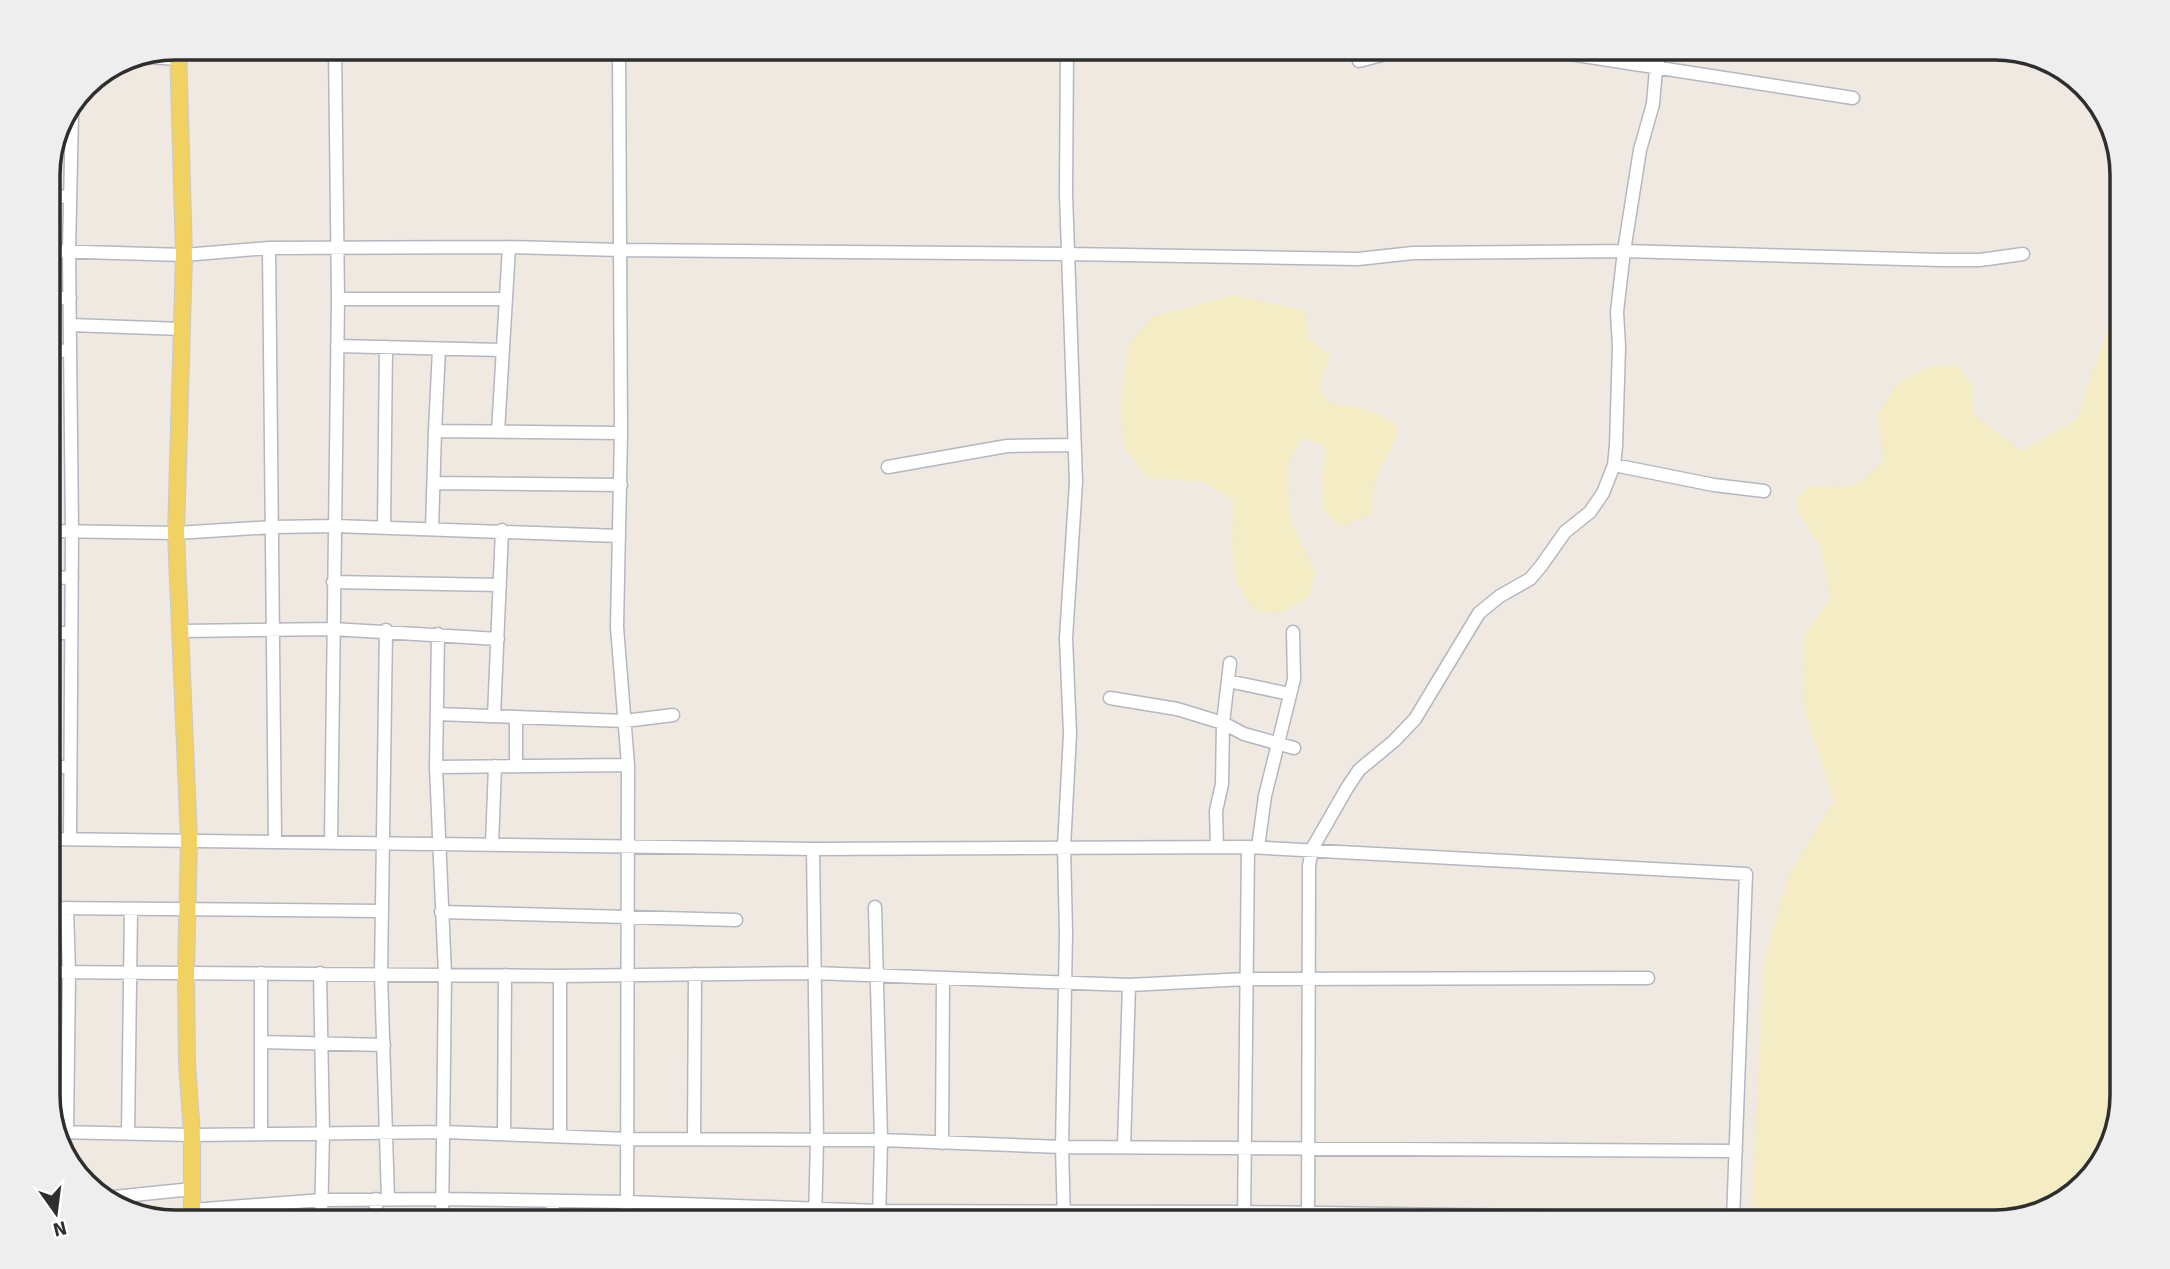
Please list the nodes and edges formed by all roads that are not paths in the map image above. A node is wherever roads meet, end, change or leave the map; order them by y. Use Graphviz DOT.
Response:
graph roads {
  1 [pos="178,60"];
  2 [pos="335,60"];
  3 [pos="619,60"];
  4 [pos="1067,60"];
  5 [pos="1363,60"];
  6 [pos="1602,60"];
  7 [pos="1658,60"];
  8 [pos="1359,61"];
  9 [pos="1656,69"];
  10 [pos="1853,98"];
  11 [pos="72,123"];
  12 [pos="63,145"];
  13 [pos="71,146"];
  14 [pos="60,197"];
  15 [pos="70,197"];
  16 [pos="338,247"];
  17 [pos="509,247"];
  18 [pos="269,248"];
  19 [pos="620,250"];
  20 [pos="60,251"];
  21 [pos="69,251"];
  22 [pos="1624,251"];
  23 [pos="1069,254"];
  24 [pos="2023,254"];
  25 [pos="184,255"];
  26 [pos="60,298"];
  27 [pos="69,298"];
  28 [pos="338,299"];
  29 [pos="505,299"];
  30 [pos="70,325"];
  31 [pos="182,329"];
  32 [pos="337,346"];
  33 [pos="386,347"];
  34 [pos="439,349"];
  35 [pos="502,350"];
  36 [pos="60,351"];
  37 [pos="70,351"];
  38 [pos="435,430"];
  39 [pos="498,432"];
  40 [pos="621,433"];
  41 [pos="1074,445"];
  42 [pos="1614,466"];
  43 [pos="888,467"];
  44 [pos="435,483"];
  45 [pos="621,485"];
  46 [pos="1764,491"];
  47 [pos="335,526"];
  48 [pos="273,527"];
  49 [pos="384,528"];
  50 [pos="432,529"];
  51 [pos="502,530"];
  52 [pos="60,531"];
  53 [pos="72,531"];
  54 [pos="176,533"];
  55 [pos="619,536"];
  56 [pos="60,577"];
  57 [pos="72,577"];
  58 [pos="333,582"];
  59 [pos="500,585"];
  60 [pos="273,629"];
  61 [pos="333,629"];
  62 [pos="182,631"];
  63 [pos="386,631"];
  64 [pos="1293,632"];
  65 [pos="60,633"];
  66 [pos="71,633"];
  67 [pos="438,634"];
  68 [pos="498,639"];
  69 [pos="1230,663"];
  70 [pos="1228,681"];
  71 [pos="1290,694"];
  72 [pos="1110,698"];
  73 [pos="437,714"];
  74 [pos="673,715"];
  75 [pos="494,716"];
  76 [pos="516,717"];
  77 [pos="625,721"];
  78 [pos="1223,723"];
  79 [pos="1276,743"];
  80 [pos="1294,748"];
  81 [pos="628,765"];
  82 [pos="495,766"];
  83 [pos="516,766"];
  84 [pos="60,767"];
  85 [pos="70,767"];
  86 [pos="436,767"];
  87 [pos="60,839"];
  88 [pos="70,839"];
  89 [pos="189,840"];
  90 [pos="275,842"];
  91 [pos="331,842"];
  92 [pos="382,843"];
  93 [pos="438,844"];
  94 [pos="492,844"];
  95 [pos="629,846"];
  96 [pos="1064,847"];
  97 [pos="1217,847"];
  98 [pos="1253,847"];
  99 [pos="813,849"];
  100 [pos="1312,849"];
  101 [pos="875,907"];
  102 [pos="60,908"];
  103 [pos="67,908"];
  104 [pos="131,909"];
  105 [pos="187,909"];
  106 [pos="382,911"];
  107 [pos="441,912"];
  108 [pos="628,916"];
  109 [pos="736,920"];
  110 [pos="186,972"];
  111 [pos="60,973"];
  112 [pos="69,973"];
  113 [pos="261,973"];
  114 [pos="320,973"];
  115 [pos="814,973"];
  116 [pos="129,974"];
  117 [pos="382,974"];
  118 [pos="695,974"];
  119 [pos="444,975"];
  120 [pos="505,975"];
  121 [pos="560,976"];
  122 [pos="627,976"];
  123 [pos="878,977"];
  124 [pos="1310,978"];
  125 [pos="1648,978"];
  126 [pos="943,979"];
  127 [pos="1246,979"];
  128 [pos="1065,982"];
  129 [pos="1129,985"];
  130 [pos="261,1042"];
  131 [pos="322,1044"];
  132 [pos="384,1045"];
  133 [pos="63,1119"];
  134 [pos="66,1132"];
  135 [pos="386,1132"];
  136 [pos="444,1132"];
  137 [pos="261,1133"];
  138 [pos="323,1133"];
  139 [pos="504,1133"];
  140 [pos="128,1134"];
  141 [pos="192,1135"];
  142 [pos="560,1136"];
  143 [pos="628,1139"];
  144 [pos="694,1139"];
  145 [pos="817,1140"];
  146 [pos="881,1140"];
  147 [pos="942,1143"];
  148 [pos="1062,1147"];
  149 [pos="1124,1147"];
  150 [pos="1244,1147"];
  151 [pos="1309,1148"];
  152 [pos="1736,1151"];
  153 [pos="192,1189"];
  154 [pos="382,1199"];
  155 [pos="443,1199"];
  156 [pos="322,1200"];
  157 [pos="553,1201"];
  158 [pos="133,1202"];
  159 [pos="628,1202"];
  160 [pos="192,1210"];
  161 [pos="241,1210"];
  162 [pos="322,1210"];
  163 [pos="379,1210"];
  164 [pos="443,1210"];
  165 [pos="553,1210"];
  166 [pos="628,1210"];
  167 [pos="706,1210"];
  168 [pos="815,1210"];
  169 [pos="879,1210"];
  170 [pos="1064,1210"];
  171 [pos="1244,1210"];
  172 [pos="1308,1210"];
  173 [pos="1733,1210"];
  1 -- 25 [label="main road"];
  2 -- 16 [label="street"];
  3 -- 19 [label="street"];
  4 -- 23 [label="street"];
  5 -- 8 [label="street"];
  6 -- 9 [label="street"];
  7 -- 9 [label="street"];
  9 -- 10 [label="street"];
  9 -- 22 [label="street"];
  11 -- 13 [label="street"];
  12 -- 13 [label="street"];
  13 -- 15 [label="street"];
  14 -- 15 [label="street"];
  15 -- 21 [label="street"];
  16 -- 17 [label="street"];
  16 -- 18 [label="street"];
  16 -- 28 [label="street"];
  17 -- 19 [label="street"];
  17 -- 29 [label="street"];
  18 -- 25 [label="street"];
  18 -- 48 [label="street"];
  19 -- 23 [label="street"];
  19 -- 40 [label="street"];
  20 -- 21 [label="street"];
  21 -- 25 [label="street"];
  21 -- 27 [label="street"];
  22 -- 23 [label="street"];
  22 -- 24 [label="street"];
  22 -- 42 [label="street"];
  23 -- 41 [label="street"];
  25 -- 31 [label="main road"];
  26 -- 27 [label="street"];
  27 -- 30 [label="street"];
  28 -- 29 [label="street"];
  28 -- 32 [label="street"];
  29 -- 35 [label="street"];
  30 -- 31 [label="street"];
  30 -- 37 [label="street"];
  31 -- 54 [label="main road"];
  32 -- 33 [label="street"];
  32 -- 47 [label="street"];
  33 -- 34 [label="street"];
  33 -- 49 [label="street"];
  34 -- 35 [label="street"];
  34 -- 38 [label="street"];
  35 -- 39 [label="street"];
  36 -- 37 [label="street"];
  37 -- 53 [label="street"];
  38 -- 39 [label="street"];
  38 -- 44 [label="street"];
  39 -- 40 [label="street"];
  40 -- 45 [label="street"];
  41 -- 43 [label="street"];
  41 -- 96 [label="street"];
  42 -- 46 [label="street"];
  42 -- 100 [label="street"];
  44 -- 45 [label="street"];
  44 -- 50 [label="street"];
  45 -- 55 [label="street"];
  47 -- 48 [label="street"];
  47 -- 49 [label="street"];
  47 -- 58 [label="street"];
  48 -- 54 [label="street"];
  48 -- 60 [label="street"];
  49 -- 50 [label="street"];
  50 -- 51 [label="street"];
  51 -- 55 [label="street"];
  51 -- 59 [label="street"];
  52 -- 53 [label="street"];
  53 -- 54 [label="street"];
  53 -- 57 [label="street"];
  54 -- 62 [label="main road"];
  55 -- 77 [label="street"];
  56 -- 57 [label="street"];
  57 -- 66 [label="street"];
  58 -- 59 [label="street"];
  58 -- 61 [label="street"];
  59 -- 68 [label="street"];
  60 -- 61 [label="street"];
  60 -- 62 [label="street"];
  60 -- 90 [label="street"];
  61 -- 63 [label="street"];
  61 -- 91 [label="street"];
  62 -- 89 [label="main road"];
  63 -- 67 [label="street"];
  63 -- 92 [label="street"];
  64 -- 71 [label="street"];
  65 -- 66 [label="street"];
  66 -- 85 [label="street"];
  67 -- 68 [label="street"];
  67 -- 73 [label="street"];
  68 -- 75 [label="street"];
  69 -- 70 [label="street"];
  70 -- 71 [label="street"];
  70 -- 78 [label="street"];
  71 -- 79 [label="street"];
  72 -- 78 [label="street"];
  73 -- 75 [label="street"];
  73 -- 86 [label="street"];
  74 -- 77 [label="street"];
  75 -- 76 [label="street"];
  76 -- 77 [label="street"];
  76 -- 83 [label="street"];
  77 -- 81 [label="street"];
  78 -- 79 [label="street"];
  78 -- 97 [label="street"];
  79 -- 80 [label="street"];
  79 -- 98 [label="street"];
  81 -- 83 [label="street"];
  81 -- 95 [label="street"];
  82 -- 83 [label="street"];
  82 -- 86 [label="street"];
  82 -- 94 [label="street"];
  84 -- 85 [label="street"];
  85 -- 88 [label="street"];
  86 -- 93 [label="street"];
  87 -- 88 [label="street"];
  88 -- 89 [label="street"];
  89 -- 90 [label="street"];
  89 -- 105 [label="main road"];
  90 -- 91 [label="street"];
  91 -- 92 [label="street"];
  92 -- 93 [label="street"];
  92 -- 106 [label="street"];
  93 -- 94 [label="street"];
  93 -- 107 [label="street"];
  94 -- 95 [label="street"];
  95 -- 99 [label="street"];
  95 -- 108 [label="street"];
  96 -- 97 [label="street"];
  96 -- 99 [label="street"];
  96 -- 128 [label="street"];
  97 -- 98 [label="street"];
  98 -- 100 [label="street"];
  98 -- 127 [label="street"];
  99 -- 115 [label="street"];
  100 -- 124 [label="street"];
  100 -- 152 [label="street"];
  101 -- 123 [label="street"];
  102 -- 103 [label="street"];
  103 -- 104 [label="street"];
  103 -- 112 [label="street"];
  104 -- 105 [label="street"];
  104 -- 116 [label="street"];
  105 -- 106 [label="street"];
  105 -- 110 [label="main road"];
  106 -- 117 [label="street"];
  107 -- 108 [label="street"];
  107 -- 119 [label="street"];
  108 -- 109 [label="street"];
  108 -- 122 [label="street"];
  110 -- 113 [label="street"];
  110 -- 116 [label="street"];
  110 -- 141 [label="main road"];
  111 -- 112 [label="street"];
  112 -- 116 [label="street"];
  112 -- 133 [label="street"];
  113 -- 114 [label="street"];
  113 -- 130 [label="street"];
  114 -- 117 [label="street"];
  114 -- 131 [label="street"];
  115 -- 118 [label="street"];
  115 -- 123 [label="street"];
  115 -- 145 [label="street"];
  116 -- 140 [label="street"];
  117 -- 119 [label="street"];
  117 -- 132 [label="street"];
  118 -- 122 [label="street"];
  118 -- 144 [label="street"];
  119 -- 120 [label="street"];
  119 -- 136 [label="street"];
  120 -- 121 [label="street"];
  120 -- 139 [label="street"];
  121 -- 122 [label="street"];
  121 -- 142 [label="street"];
  122 -- 143 [label="street"];
  123 -- 126 [label="street"];
  123 -- 146 [label="street"];
  124 -- 125 [label="street"];
  124 -- 127 [label="street"];
  124 -- 151 [label="street"];
  126 -- 128 [label="street"];
  126 -- 147 [label="street"];
  127 -- 129 [label="street"];
  127 -- 150 [label="street"];
  128 -- 129 [label="street"];
  128 -- 148 [label="street"];
  129 -- 149 [label="street"];
  130 -- 131 [label="street"];
  130 -- 137 [label="street"];
  131 -- 132 [label="street"];
  131 -- 138 [label="street"];
  132 -- 135 [label="street"];
  134 -- 140 [label="street"];
  135 -- 136 [label="street"];
  135 -- 138 [label="street"];
  135 -- 154 [label="street"];
  136 -- 139 [label="street"];
  136 -- 155 [label="street"];
  137 -- 138 [label="street"];
  137 -- 141 [label="street"];
  138 -- 156 [label="street"];
  139 -- 142 [label="street"];
  140 -- 141 [label="street"];
  141 -- 153 [label="main road"];
  142 -- 143 [label="street"];
  143 -- 144 [label="street"];
  143 -- 159 [label="street"];
  144 -- 145 [label="street"];
  145 -- 146 [label="street"];
  145 -- 168 [label="street"];
  146 -- 147 [label="street"];
  146 -- 169 [label="street"];
  147 -- 148 [label="street"];
  148 -- 149 [label="street"];
  148 -- 170 [label="street"];
  149 -- 150 [label="street"];
  150 -- 151 [label="street"];
  150 -- 171 [label="street"];
  151 -- 152 [label="street"];
  151 -- 172 [label="street"];
  152 -- 173 [label="street"];
  153 -- 158 [label="street"];
  153 -- 160 [label="main road"];
  154 -- 155 [label="street"];
  154 -- 156 [label="street"];
  154 -- 163 [label="street"];
  155 -- 157 [label="street"];
  155 -- 164 [label="street"];
  156 -- 161 [label="street"];
  156 -- 162 [label="street"];
  157 -- 159 [label="street"];
  157 -- 165 [label="street"];
  159 -- 166 [label="street"];
  159 -- 167 [label="street"];
}
